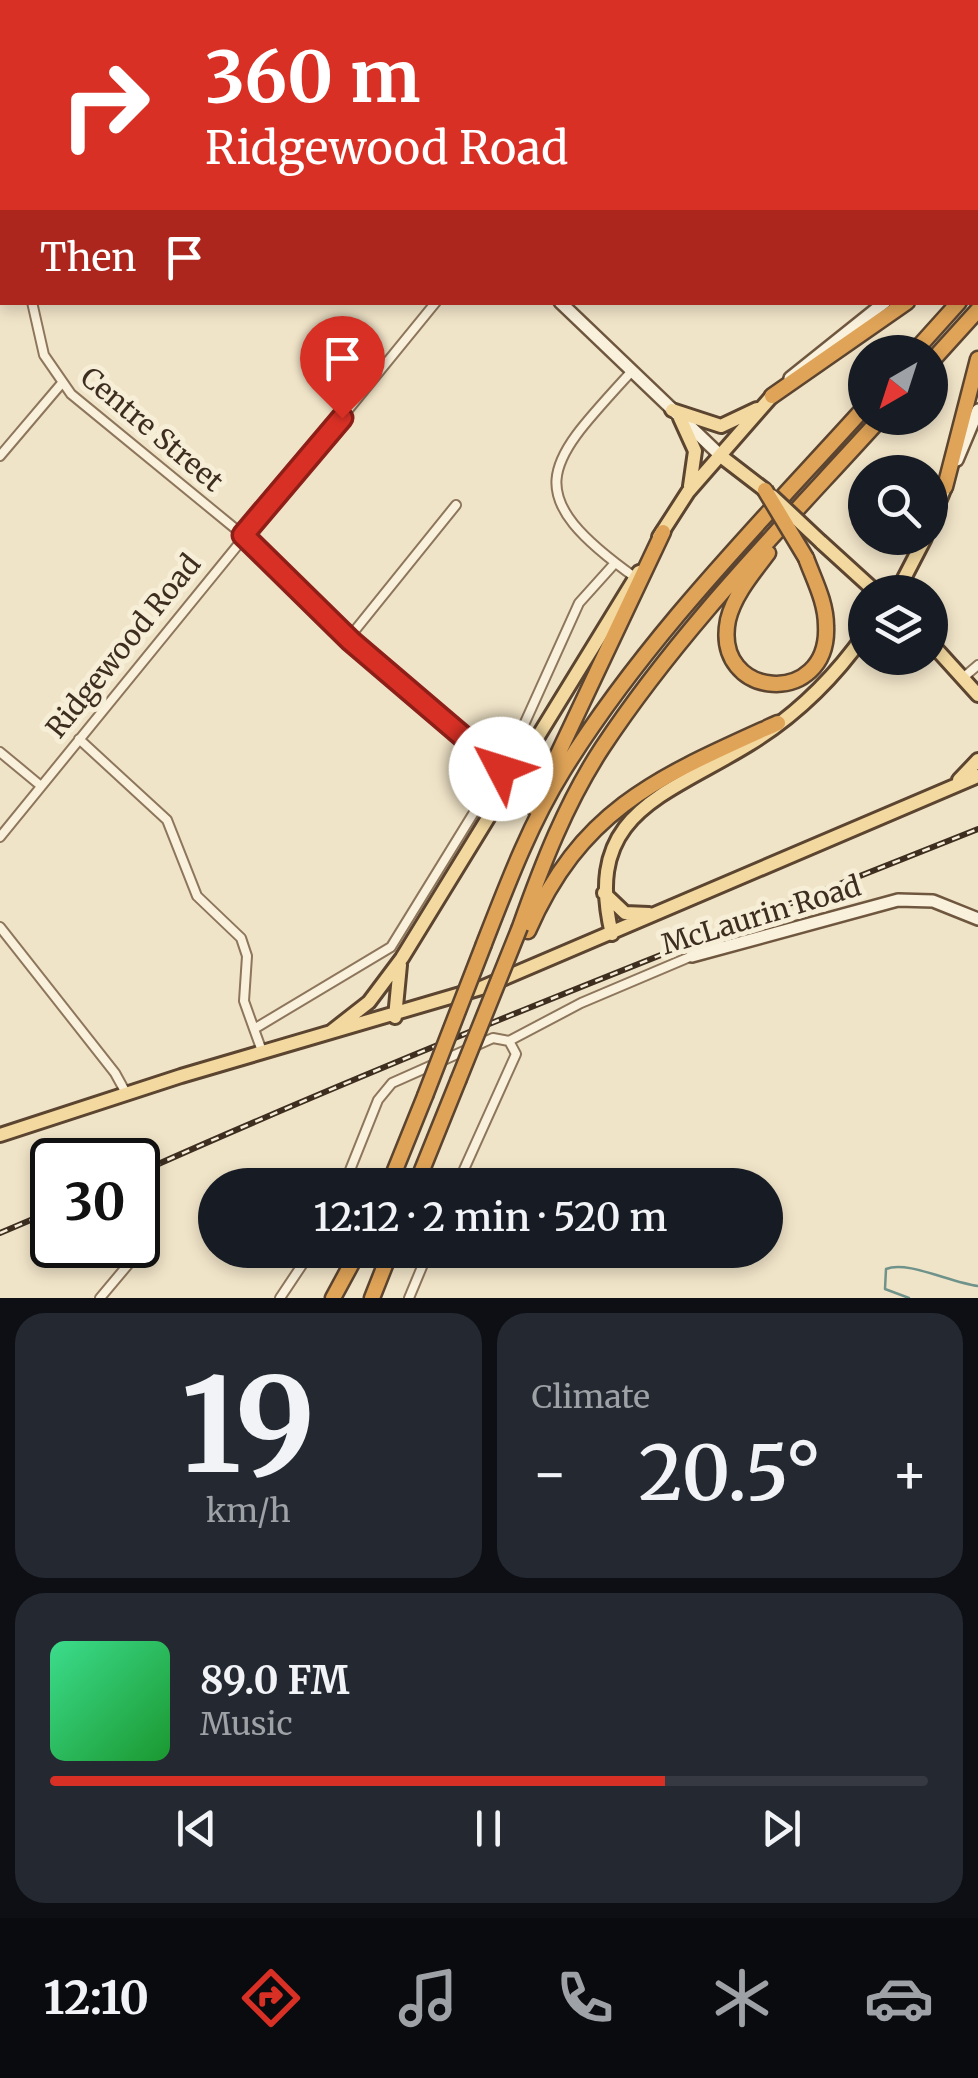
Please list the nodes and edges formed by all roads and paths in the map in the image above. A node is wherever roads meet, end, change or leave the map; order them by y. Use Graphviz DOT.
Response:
graph roads {
  1 [pos="32,305"];
  2 [pos="434,305"];
  3 [pos="563,305"];
  4 [pos="881,305"];
  5 [pos="904,305"];
  6 [pos="956,305"];
  7 [pos="978,310"];
  8 [pos="929,335"];
  9 [pos="948,343"];
  10 [pos="978,359"];
  11 [pos="632,371"];
  12 [pos="62,383"];
  13 [pos="772,396"];
  14 [pos="760,408"];
  15 [pos="978,410"];
  16 [pos="676,414"];
  17 [pos="848,426"];
  18 [pos="866,435"];
  19 [pos="0,456"];
  20 [pos="722,457"];
  21 [pos="948,475"];
  22 [pos="948,480"];
  23 [pos="765,490"];
  24 [pos="688,492"];
  25 [pos="456,505"];
  26 [pos="783,526"];
  27 [pos="663,532"];
  28 [pos="243,535"];
  29 [pos="918,555"];
  30 [pos="615,564"];
  31 [pos="914,565"];
  32 [pos="857,575"];
  33 [pos="908,575"];
  34 [pos="912,575"];
  35 [pos="636,578"];
  36 [pos="348,639"];
  37 [pos="948,660"];
  38 [pos="847,661"];
  39 [pos="978,666"];
  40 [pos="965,676"];
  41 [pos="978,695"];
  42 [pos="778,724"];
  43 [pos="79,740"];
  44 [pos="0,752"];
  45 [pos="978,760"];
  46 [pos="501,769"];
  47 [pos="978,776"];
  48 [pos="978,785"];
  49 [pos="41,786"];
  50 [pos="950,789"];
  51 [pos="0,837"];
  52 [pos="604,893"];
  53 [pos="666,912"];
  54 [pos="978,919"];
  55 [pos="0,927"];
  56 [pos="524,928"];
  57 [pos="612,934"];
  58 [pos="486,941"];
  59 [pos="692,956"];
  60 [pos="402,958"];
  61 [pos="394,1017"];
  62 [pos="254,1029"];
  63 [pos="326,1035"];
  64 [pos="509,1041"];
  65 [pos="262,1051"];
  66 [pos="126,1094"];
  67 [pos="0,1136"];
  68 [pos="351,1168"];
  69 [pos="396,1168"];
  70 [pos="423,1168"];
  71 [pos="465,1168"];
  72 [pos="125,1268"];
  73 [pos="300,1268"];
  74 [pos="350,1268"];
  75 [pos="355,1268"];
  76 [pos="384,1268"];
  77 [pos="422,1268"];
  78 [pos="100,1298"];
  79 [pos="280,1298"];
  80 [pos="333,1298"];
  81 [pos="345,1298"];
  82 [pos="372,1298"];
  83 [pos="409,1298"];
  1 -- 12 [label="street, Centre Street"];
  2 -- 28 [label="street, Ridgewood Road"];
  3 -- 11 [label="street"];
  4 -- 13 [label="street"];
  5 -- 13 [label="highway"];
  6 -- 8 [label="highway"];
  7 -- 9 [label="highway"];
  10 -- 21 [label="highway"];
  11 -- 16 [label="street"];
  11 -- 30 [label="street"];
  12 -- 19 [label="street"];
  12 -- 28 [label="street, Centre Street"];
  13 -- 14 [label="main road"];
  14 -- 16 [label="main road"];
  14 -- 20 [label="main road"];
  15 -- 22 [label="street"];
  16 -- 20 [label="street"];
  16 -- 24 [label="main road"];
  17 -- 58 [label="highway"];
  18 -- 26 [label="highway"];
  20 -- 23 [label="main road"];
  20 -- 24 [label="main road"];
  23 -- 26 [label="highway, bridge"];
  23 -- 32 [label="main road, bridge"];
  24 -- 27 [label="main road"];
  25 -- 36 [label="street"];
  26 -- 56 [label="highway"];
  27 -- 35 [label="main road"];
  27 -- 58 [label="highway"];
  28 -- 36 [label="street, Centre Street"];
  28 -- 43 [label="street, Ridgewood Road"];
  29 -- 31 [label="main road"];
  30 -- 35 [label="street"];
  30 -- 46 [label="street"];
  31 -- 33 [label="main road"];
  31 -- 34 [label="main road"];
  35 -- 60 [label="main road"];
  36 -- 46 [label="street, Centre Street"];
  37 -- 40 [label="main road"];
  38 -- 42 [label="main road"];
  39 -- 40 [label="street"];
  40 -- 41 [label="main road"];
  42 -- 52 [label="main road"];
  42 -- 56 [label="highway"];
  43 -- 49 [label="street, Ridgewood Road"];
  43 -- 62 [label="street"];
  44 -- 49 [label="street"];
  45 -- 50 [label="main road"];
  46 -- 62 [label="street"];
  47 -- 50 [label="main road"];
  48 -- 50 [label="main road"];
  49 -- 51 [label="street, Ridgewood Road"];
  50 -- 53 [label="main road"];
  52 -- 53 [label="main road"];
  52 -- 57 [label="main road"];
  53 -- 57 [label="main road"];
  54 -- 59 [label="street, McLaurin Road"];
  55 -- 66 [label="street"];
  56 -- 70 [label="highway, bridge"];
  57 -- 61 [label="main road"];
  58 -- 69 [label="highway, bridge"];
  59 -- 64 [label="street, McLaurin Road"];
  60 -- 61 [label="main road"];
  60 -- 63 [label="main road"];
  61 -- 63 [label="main road"];
  62 -- 65 [label="street"];
  63 -- 65 [label="main road"];
  64 -- 68 [label="street, McLaurin Road"];
  64 -- 71 [label="street"];
  65 -- 66 [label="main road"];
  66 -- 67 [label="main road"];
  72 -- 78 [label="street"];
  73 -- 79 [label="street"];
  74 -- 80 [label="highway"];
  75 -- 81 [label="highway"];
  76 -- 82 [label="highway"];
  77 -- 83 [label="street"];
}
